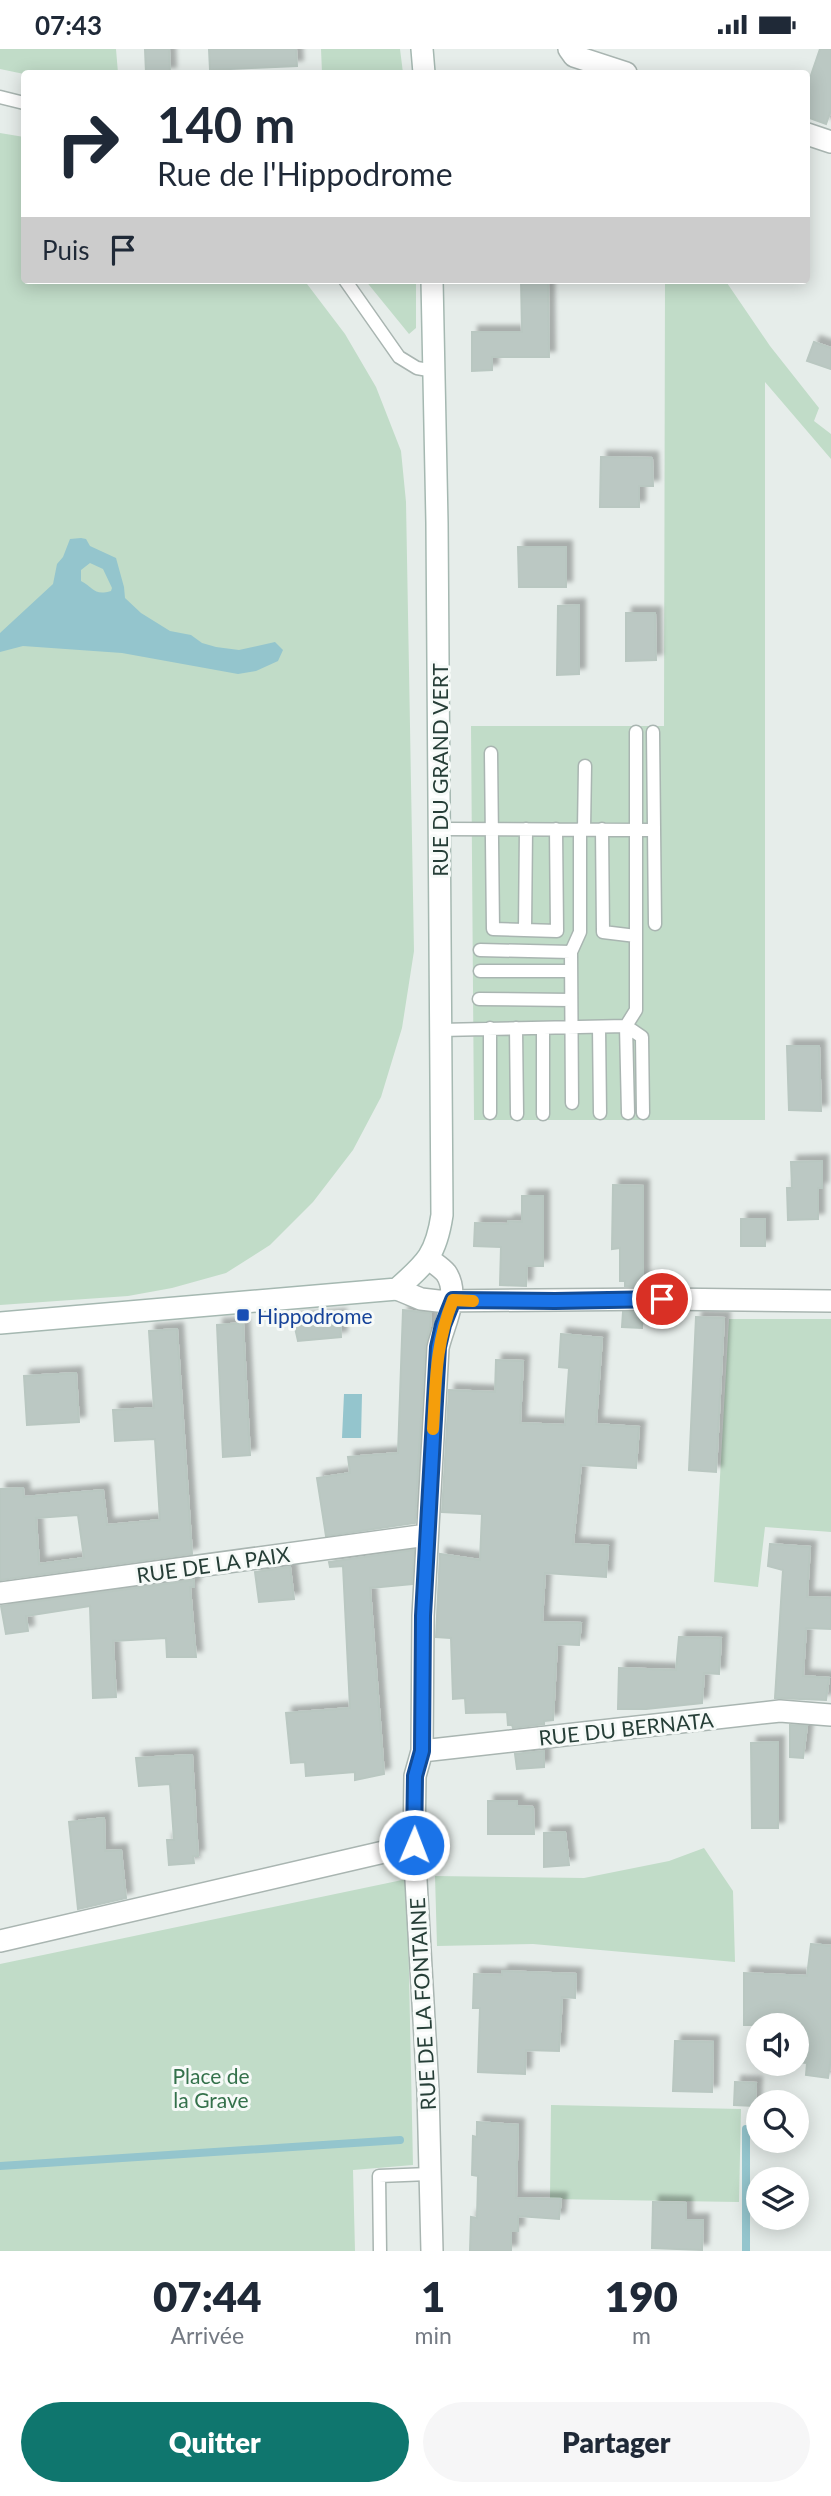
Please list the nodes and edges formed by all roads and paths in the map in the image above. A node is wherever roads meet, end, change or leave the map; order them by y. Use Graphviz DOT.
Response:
graph roads {
  1 [pos="422,49"];
  2 [pos="576,59"];
  3 [pos="424,70"];
  4 [pos="615,70"];
  5 [pos="0,97"];
  6 [pos="21,102"];
  7 [pos="810,135"];
  8 [pos="831,142"];
  9 [pos="348,284"];
  10 [pos="432,284"];
  11 [pos="434,371"];
  12 [pos="635,732"];
  13 [pos="653,732"];
  14 [pos="491,753"];
  15 [pos="585,766"];
  16 [pos="492,828"];
  17 [pos="526,828"];
  18 [pos="439,829"];
  19 [pos="556,829"];
  20 [pos="582,829"];
  21 [pos="602,829"];
  22 [pos="635,830"];
  23 [pos="653,830"];
  24 [pos="655,924"];
  25 [pos="525,930"];
  26 [pos="580,932"];
  27 [pos="603,932"];
  28 [pos="636,936"];
  29 [pos="480,950"];
  30 [pos="571,952"];
  31 [pos="480,971"];
  32 [pos="571,971"];
  33 [pos="479,999"];
  34 [pos="571,1000"];
  35 [pos="626,1026"];
  36 [pos="571,1027"];
  37 [pos="599,1027"];
  38 [pos="490,1028"];
  39 [pos="516,1028"];
  40 [pos="543,1028"];
  41 [pos="440,1030"];
  42 [pos="572,1104"];
  43 [pos="600,1113"];
  44 [pos="628,1113"];
  45 [pos="643,1113"];
  46 [pos="490,1114"];
  47 [pos="517,1114"];
  48 [pos="543,1114"];
  49 [pos="429,1259"];
  50 [pos="397,1289"];
  51 [pos="453,1300"];
  52 [pos="831,1301"];
  53 [pos="0,1323"];
  54 [pos="427,1535"];
  55 [pos="0,1593"];
  56 [pos="831,1715"];
  57 [pos="422,1751"];
  58 [pos="414,1845"];
  59 [pos="0,1941"];
  60 [pos="429,2173"];
  61 [pos="380,2251"];
  62 [pos="432,2251"];
  1 -- 3 [label="street"];
  2 -- 4 [label="street"];
  5 -- 6 [label="lane"];
  7 -- 8 [label="street"];
  9 -- 11 [label="lane"];
  10 -- 11 [label="street, RUE DU GRAND VERT"];
  11 -- 18 [label="street, RUE DU GRAND VERT"];
  12 -- 22 [label="lane"];
  13 -- 23 [label="lane"];
  14 -- 16 [label="lane"];
  15 -- 20 [label="lane"];
  16 -- 17 [label="lane"];
  16 -- 18 [label="lane"];
  16 -- 25 [label="lane"];
  17 -- 19 [label="lane"];
  17 -- 25 [label="lane"];
  18 -- 41 [label="street, RUE DU GRAND VERT"];
  19 -- 20 [label="lane"];
  19 -- 25 [label="lane"];
  20 -- 21 [label="lane"];
  20 -- 26 [label="lane"];
  21 -- 22 [label="lane"];
  21 -- 27 [label="lane"];
  22 -- 23 [label="lane"];
  22 -- 28 [label="lane"];
  23 -- 24 [label="lane"];
  26 -- 27 [label="lane"];
  26 -- 30 [label="lane"];
  27 -- 28 [label="lane"];
  28 -- 35 [label="lane"];
  29 -- 30 [label="lane"];
  30 -- 32 [label="lane"];
  31 -- 32 [label="lane"];
  32 -- 34 [label="lane"];
  33 -- 34 [label="lane"];
  34 -- 36 [label="lane"];
  35 -- 37 [label="lane"];
  35 -- 44 [label="lane"];
  35 -- 45 [label="lane"];
  36 -- 37 [label="lane"];
  36 -- 40 [label="lane"];
  36 -- 42 [label="lane"];
  37 -- 43 [label="lane"];
  38 -- 39 [label="lane"];
  38 -- 41 [label="lane"];
  38 -- 46 [label="lane"];
  39 -- 40 [label="lane"];
  39 -- 47 [label="lane"];
  40 -- 48 [label="lane"];
  41 -- 49 [label="street, RUE DU GRAND VERT"];
  49 -- 50 [label="street, RUE DU GRAND VERT"];
  49 -- 51 [label="street"];
  50 -- 51 [label="street"];
  50 -- 53 [label="street"];
  51 -- 52 [label="street"];
  51 -- 54 [label="street, RUE DE LA FONTAINE"];
  54 -- 55 [label="street, RUE DE LA PAIX"];
  54 -- 57 [label="street, RUE DE LA FONTAINE"];
  56 -- 57 [label="street, RUE DU BERNATA"];
  57 -- 58 [label="street, RUE DE LA FONTAINE"];
  58 -- 59 [label="street"];
  58 -- 60 [label="street, RUE DE LA FONTAINE"];
  60 -- 61 [label="lane"];
  60 -- 62 [label="street, RUE DE LA FONTAINE"];
}
